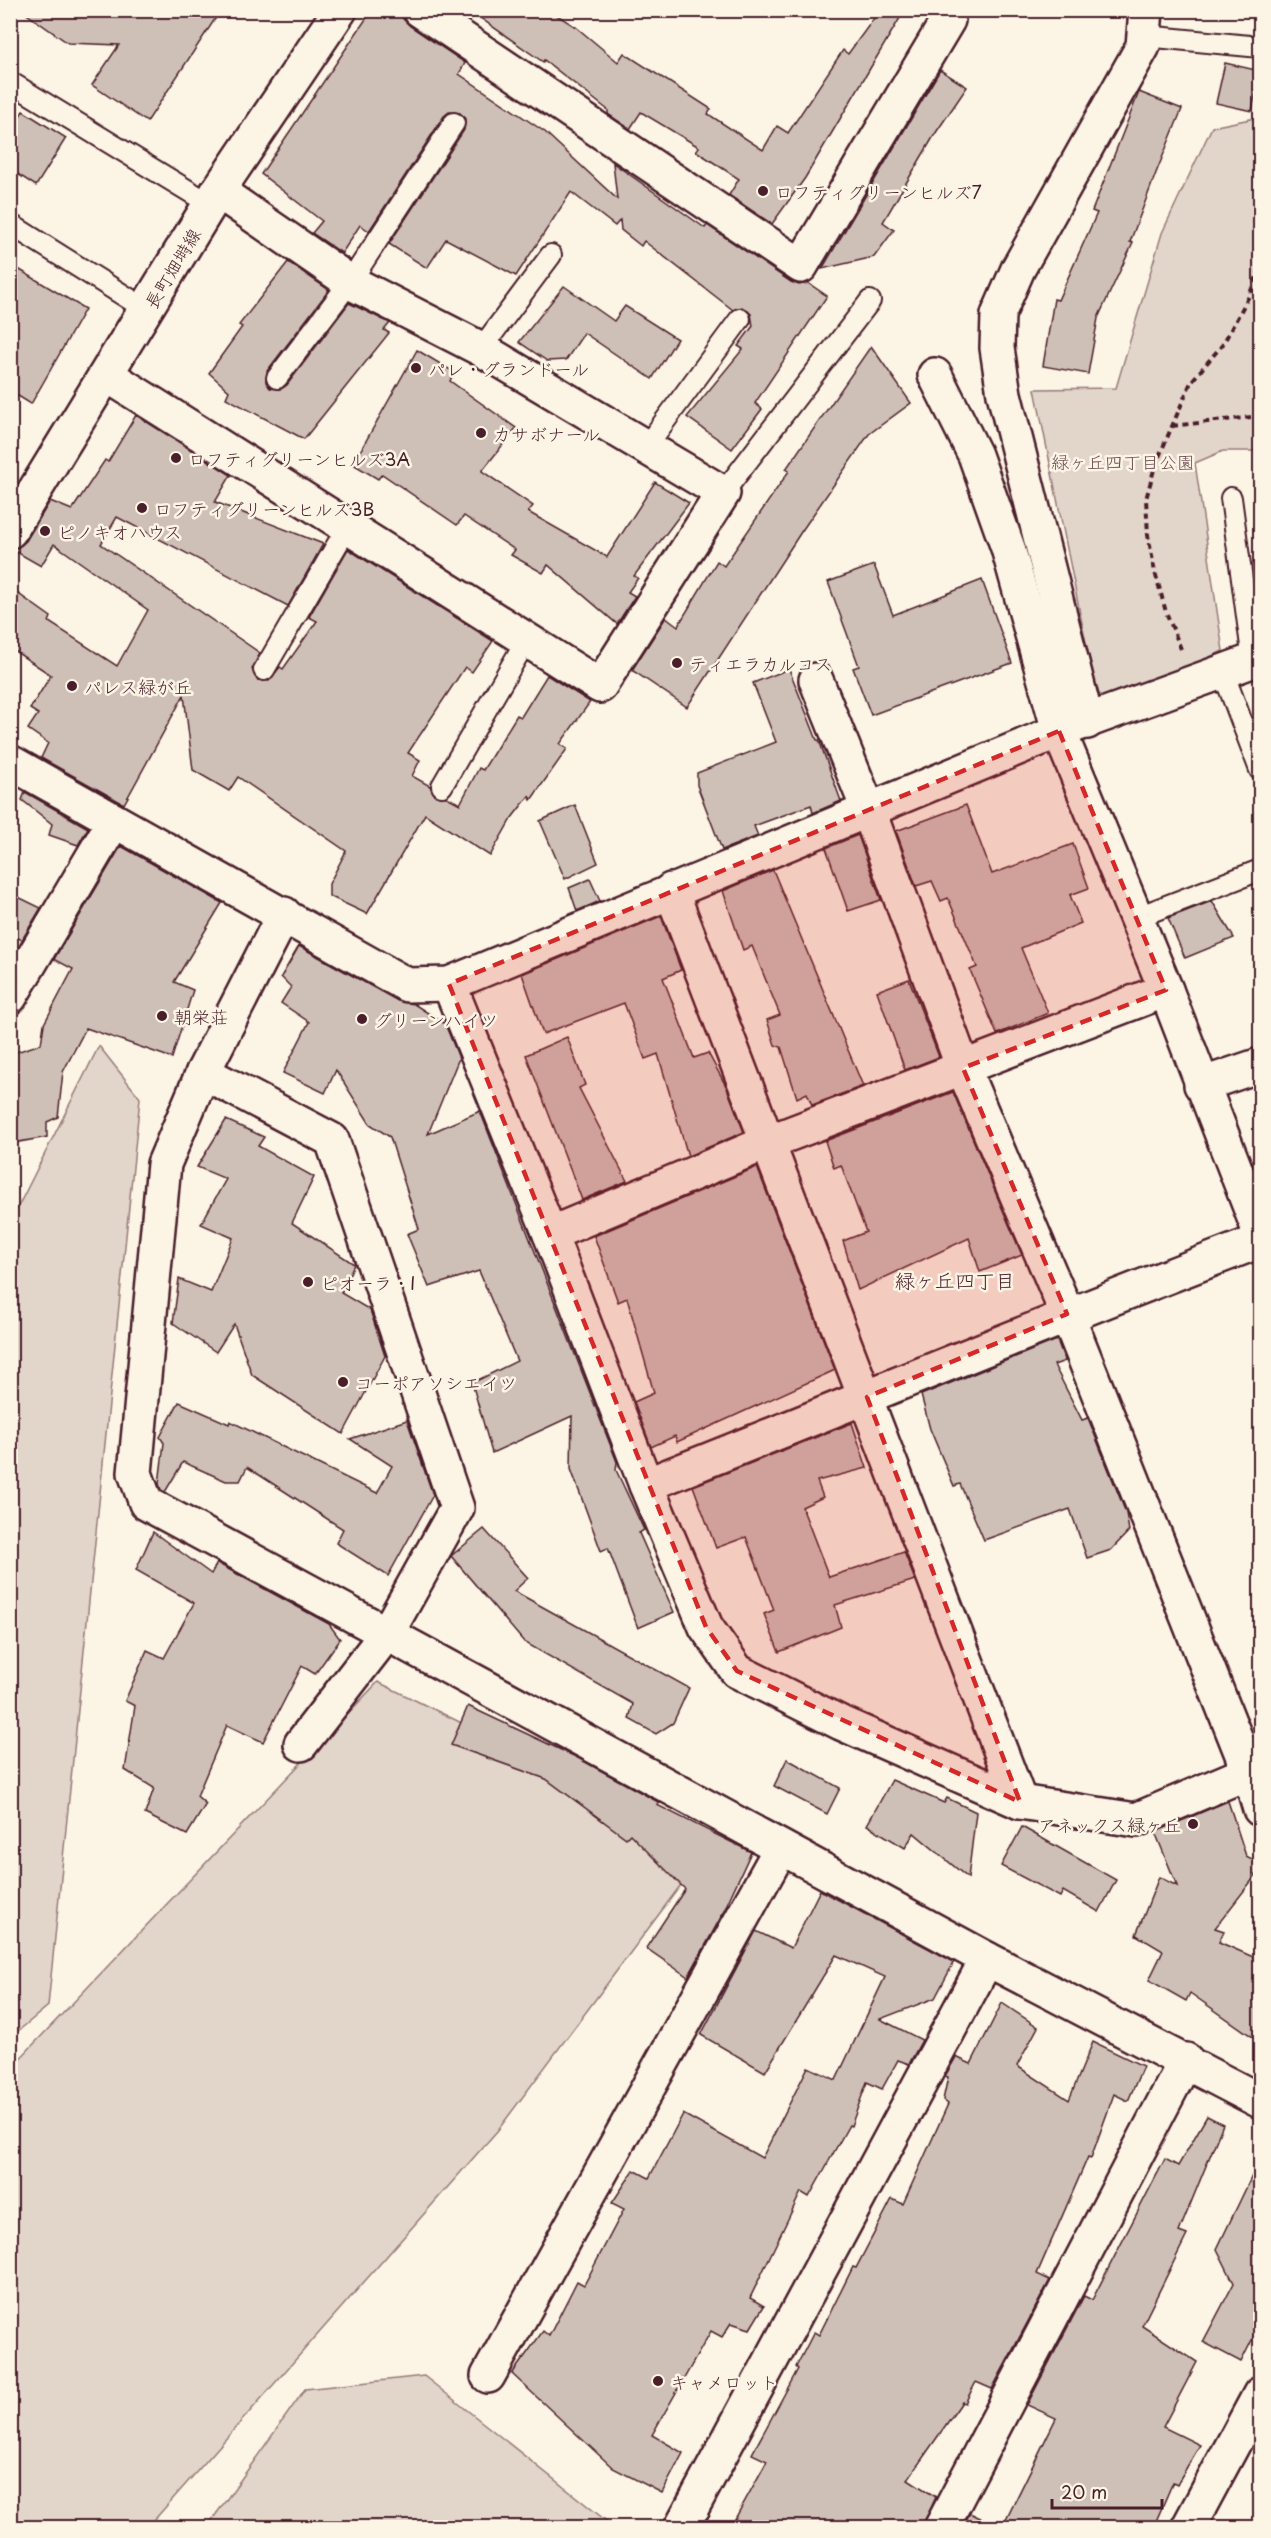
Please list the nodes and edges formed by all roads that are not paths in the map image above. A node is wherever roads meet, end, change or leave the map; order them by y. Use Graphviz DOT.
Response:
graph roads {
  1 [pos="340,10"];
  2 [pos="420,10"];
  3 [pos="948,20"];
  4 [pos="1145,23"];
  5 [pos="1260,47"];
  6 [pos="10,82"];
  7 [pos="454,123"];
  8 [pos="214,198"];
  9 [pos="10,224"];
  10 [pos="551,255"];
  11 [pos="350,282"];
  12 [pos="870,302"];
  13 [pos="147,310"];
  14 [pos="740,319"];
  15 [pos="481,349"];
  16 [pos="107,375"];
  17 [pos="935,375"];
  18 [pos="277,378"];
  19 [pos="645,448"];
  20 [pos="723,493"];
  21 [pos="1231,498"];
  22 [pos="348,526"];
  23 [pos="10,531"];
  24 [pos="527,639"];
  25 [pos="1257,660"];
  26 [pos="264,670"];
  27 [pos="1211,677"];
  28 [pos="816,680"];
  29 [pos="1073,726"];
  30 [pos="10,762"];
  31 [pos="1260,770"];
  32 [pos="441,786"];
  33 [pos="868,809"];
  34 [pos="114,821"];
  35 [pos="1260,870"];
  36 [pos="671,891"];
  37 [pos="284,914"];
  38 [pos="1135,918"];
  39 [pos="449,984"];
  40 [pos="1166,990"];
  41 [pos="10,998"];
  42 [pos="1260,1065"];
  43 [pos="963,1068"];
  44 [pos="203,1072"];
  45 [pos="1202,1085"];
  46 [pos="766,1143"];
  47 [pos="1260,1233"];
  48 [pos="550,1234"];
  49 [pos="1260,1241"];
  50 [pos="1067,1314"];
  51 [pos="867,1397"];
  52 [pos="646,1485"];
  53 [pos="387,1633"];
  54 [pos="301,1744"];
  55 [pos="1255,1771"];
  56 [pos="1020,1802"];
  57 [pos="1260,1809"];
  58 [pos="781,1848"];
  59 [pos="987,1959"];
  60 [pos="1186,2061"];
  61 [pos="1260,2101"];
  62 [pos="488,2376"];
  63 [pos="1260,2394"];
  64 [pos="681,2528"];
  65 [pos="941,2528"];
  66 [pos="1188,2528"];
  1 -- 8 [label="street, 長町畑塒線"];
  2 -- 3 [label="street"];
  4 -- 5 [label="lane"];
  4 -- 29 [label="street"];
  6 -- 8 [label="lane"];
  7 -- 11 [label="lane"];
  8 -- 11 [label="street"];
  8 -- 13 [label="street, 長町畑塒線"];
  9 -- 13 [label="lane"];
  10 -- 15 [label="lane"];
  11 -- 15 [label="street"];
  11 -- 18 [label="lane"];
  12 -- 20 [label="lane"];
  13 -- 16 [label="street, 長町畑塒線"];
  14 -- 19 [label="lane"];
  15 -- 19 [label="street"];
  16 -- 22 [label="street"];
  16 -- 23 [label="street, 長町畑塒線"];
  17 -- 29 [label="street"];
  19 -- 20 [label="street"];
  20 -- 24 [label="street"];
  21 -- 25 [label="lane"];
  22 -- 24 [label="street"];
  22 -- 26 [label="lane"];
  24 -- 32 [label="lane"];
  25 -- 27 [label="street"];
  27 -- 29 [label="street"];
  27 -- 31 [label="lane"];
  28 -- 33 [label="street"];
  29 -- 33 [label="street"];
  29 -- 38 [label="street"];
  30 -- 34 [label="street"];
  33 -- 36 [label="street"];
  33 -- 43 [label="street"];
  34 -- 37 [label="street"];
  34 -- 41 [label="street"];
  35 -- 38 [label="lane"];
  36 -- 39 [label="street"];
  36 -- 46 [label="street"];
  37 -- 39 [label="street"];
  37 -- 44 [label="street"];
  38 -- 40 [label="street"];
  39 -- 48 [label="street"];
  40 -- 43 [label="street"];
  40 -- 45 [label="street"];
  42 -- 45 [label="street"];
  43 -- 46 [label="street"];
  43 -- 50 [label="street"];
  44 -- 53 [label="street"];
  44 -- 53 [label="street"];
  45 -- 47 [label="street"];
  46 -- 48 [label="street"];
  46 -- 51 [label="street"];
  48 -- 52 [label="street"];
  49 -- 50 [label="street"];
  50 -- 51 [label="street"];
  50 -- 55 [label="street"];
  51 -- 52 [label="street"];
  51 -- 56 [label="street"];
  52 -- 56 [label="street"];
  53 -- 54 [label="street"];
  53 -- 58 [label="street"];
  55 -- 56 [label="street"];
  55 -- 57 [label="street"];
  58 -- 59 [label="street"];
  58 -- 62 [label="street"];
  59 -- 60 [label="street"];
  59 -- 64 [label="street"];
  60 -- 61 [label="street"];
  60 -- 65 [label="street"];
  63 -- 66 [label="street"];
}
